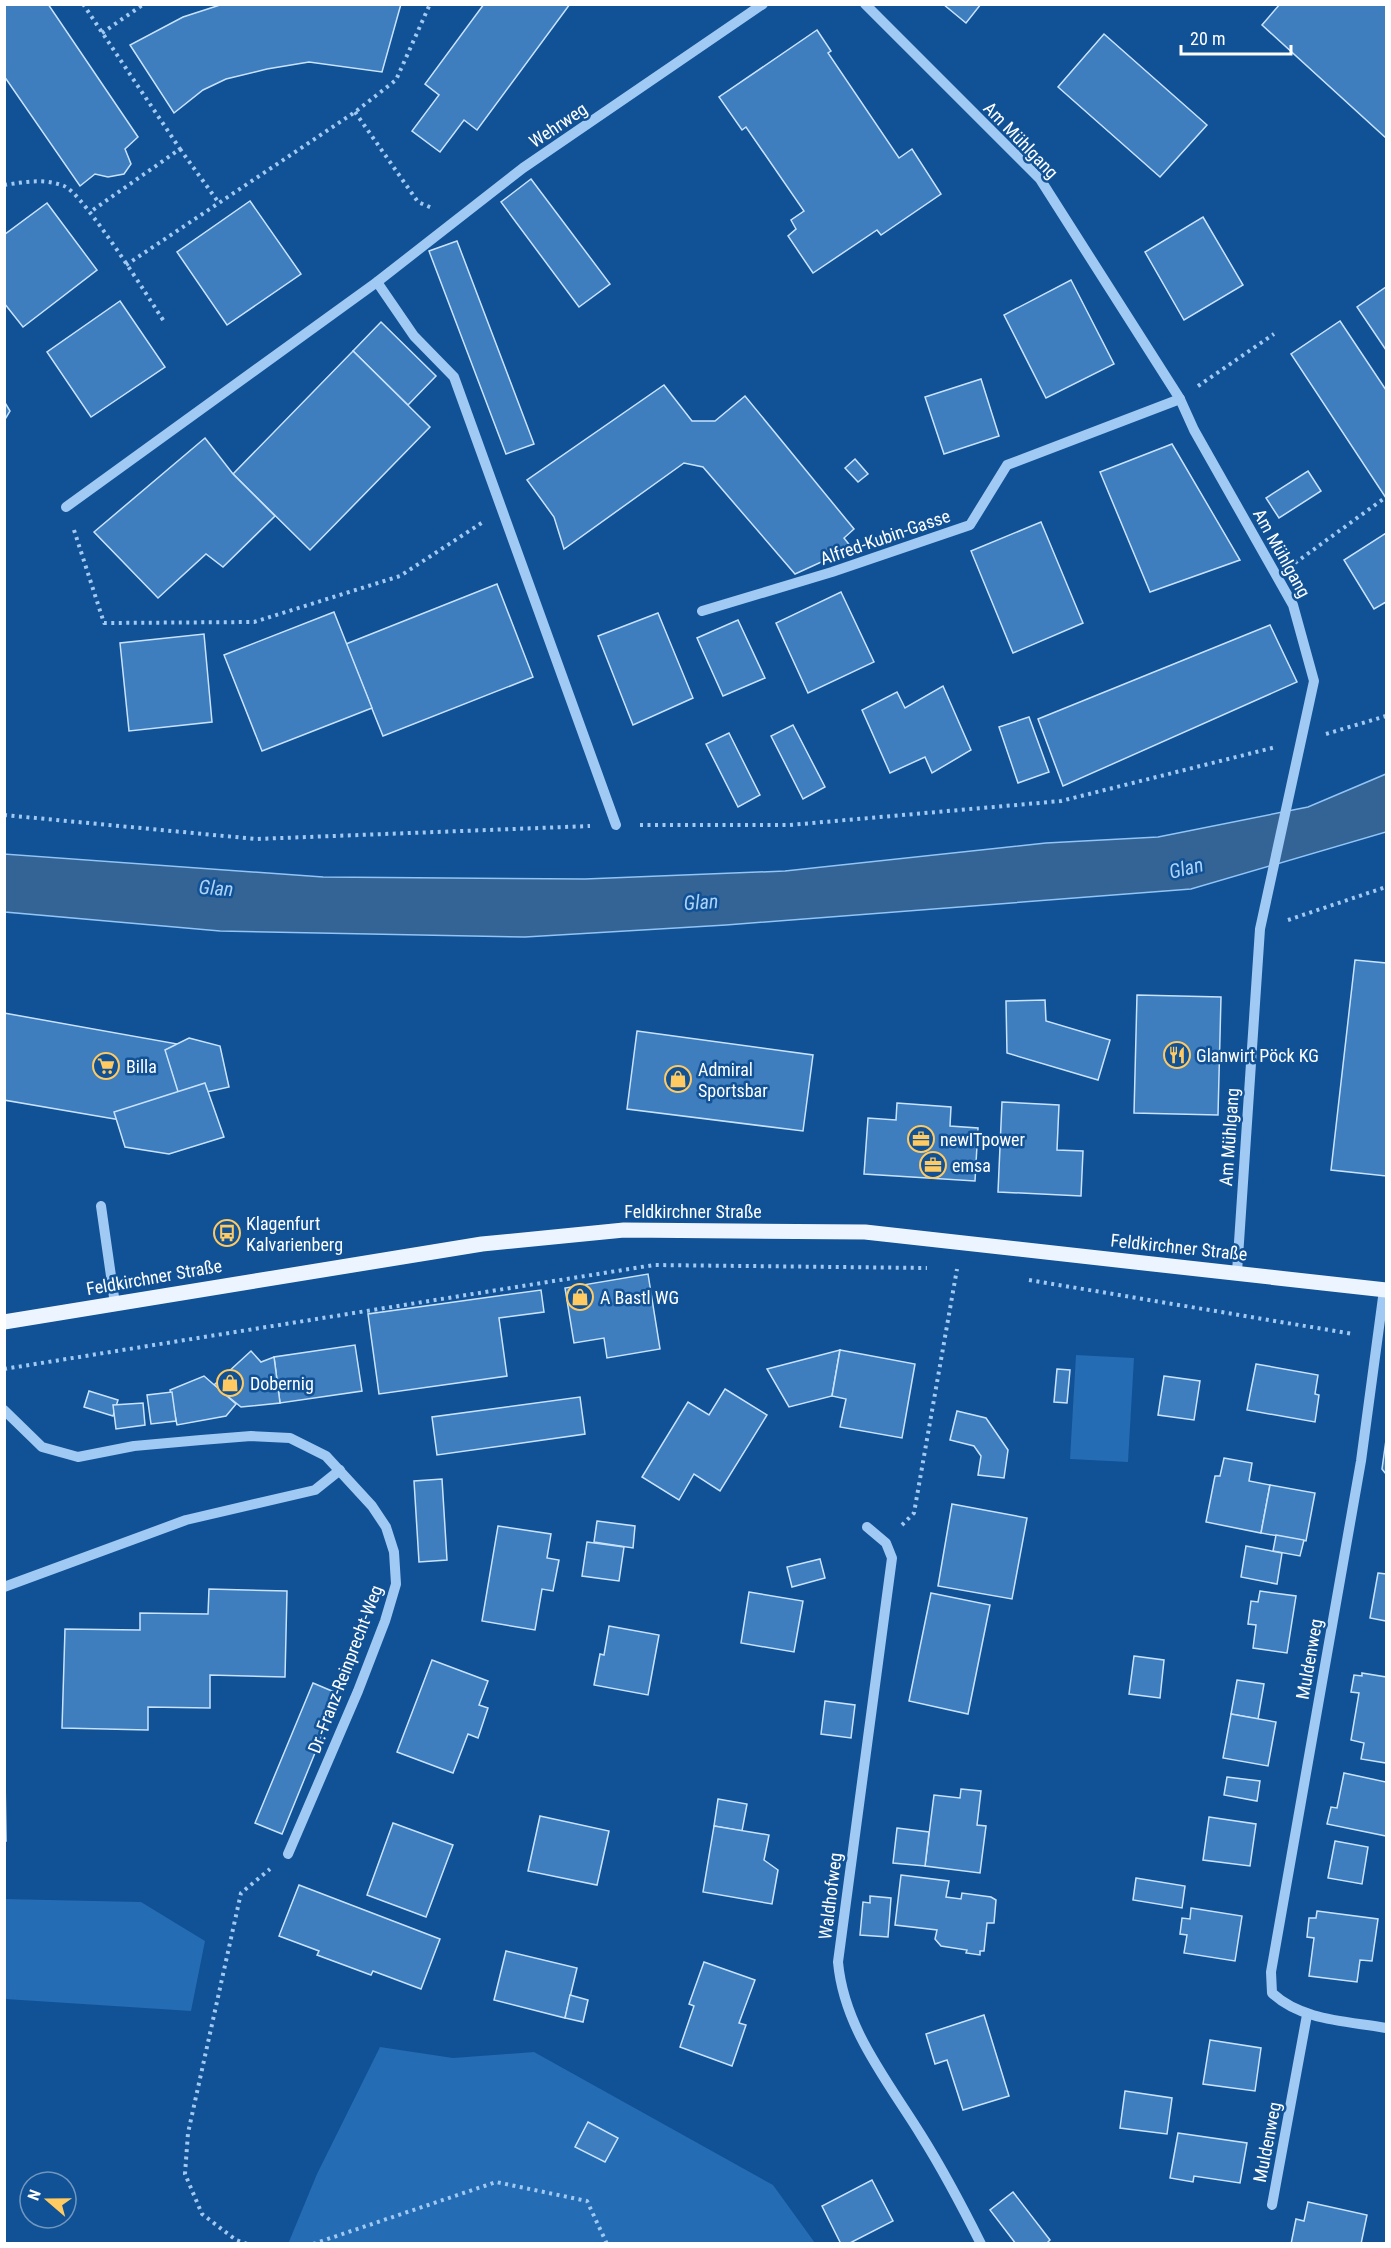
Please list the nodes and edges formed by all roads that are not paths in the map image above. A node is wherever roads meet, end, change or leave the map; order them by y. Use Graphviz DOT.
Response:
graph roads {
  1 [pos="764,4"];
  2 [pos="865,4"];
  3 [pos="377,282"];
  4 [pos="1180,399"];
  5 [pos="66,507"];
  6 [pos="702,611"];
  7 [pos="616,825"];
  8 [pos="101,1206"];
  9 [pos="1237,1272"];
  10 [pos="1386,1290"];
  11 [pos="115,1304"];
  12 [pos="4,1322"];
  13 [pos="4,1410"];
  14 [pos="340,1470"];
  15 [pos="867,1527"];
  16 [pos="4,1587"];
  17 [pos="288,1854"];
  18 [pos="1307,2015"];
  19 [pos="1386,2028"];
  20 [pos="1272,2205"];
  21 [pos="981,2244"];
  1 -- 3 [label="street, Wehrweg"];
  2 -- 4 [label="street, Am Mühlgang"];
  3 -- 5 [label="street, Wehrweg"];
  3 -- 7 [label="street"];
  4 -- 6 [label="street, Alfred-Kubin-Gasse"];
  4 -- 9 [label="street, Am Mühlgang"];
  8 -- 11 [label="street"];
  9 -- 10 [label="main road, Feldkirchner Straße"];
  9 -- 11 [label="main road, Feldkirchner Straße"];
  10 -- 18 [label="street, Muldenweg"];
  11 -- 12 [label="main road, Feldkirchner Straße"];
  13 -- 14 [label="street, Dr.-Franz-Reinprecht-Weg"];
  14 -- 16 [label="street"];
  14 -- 17 [label="street, Dr.-Franz-Reinprecht-Weg"];
  15 -- 21 [label="street, Waldhofweg"];
  18 -- 19 [label="street, Muldenweg"];
  18 -- 20 [label="street, Muldenweg"];
}
